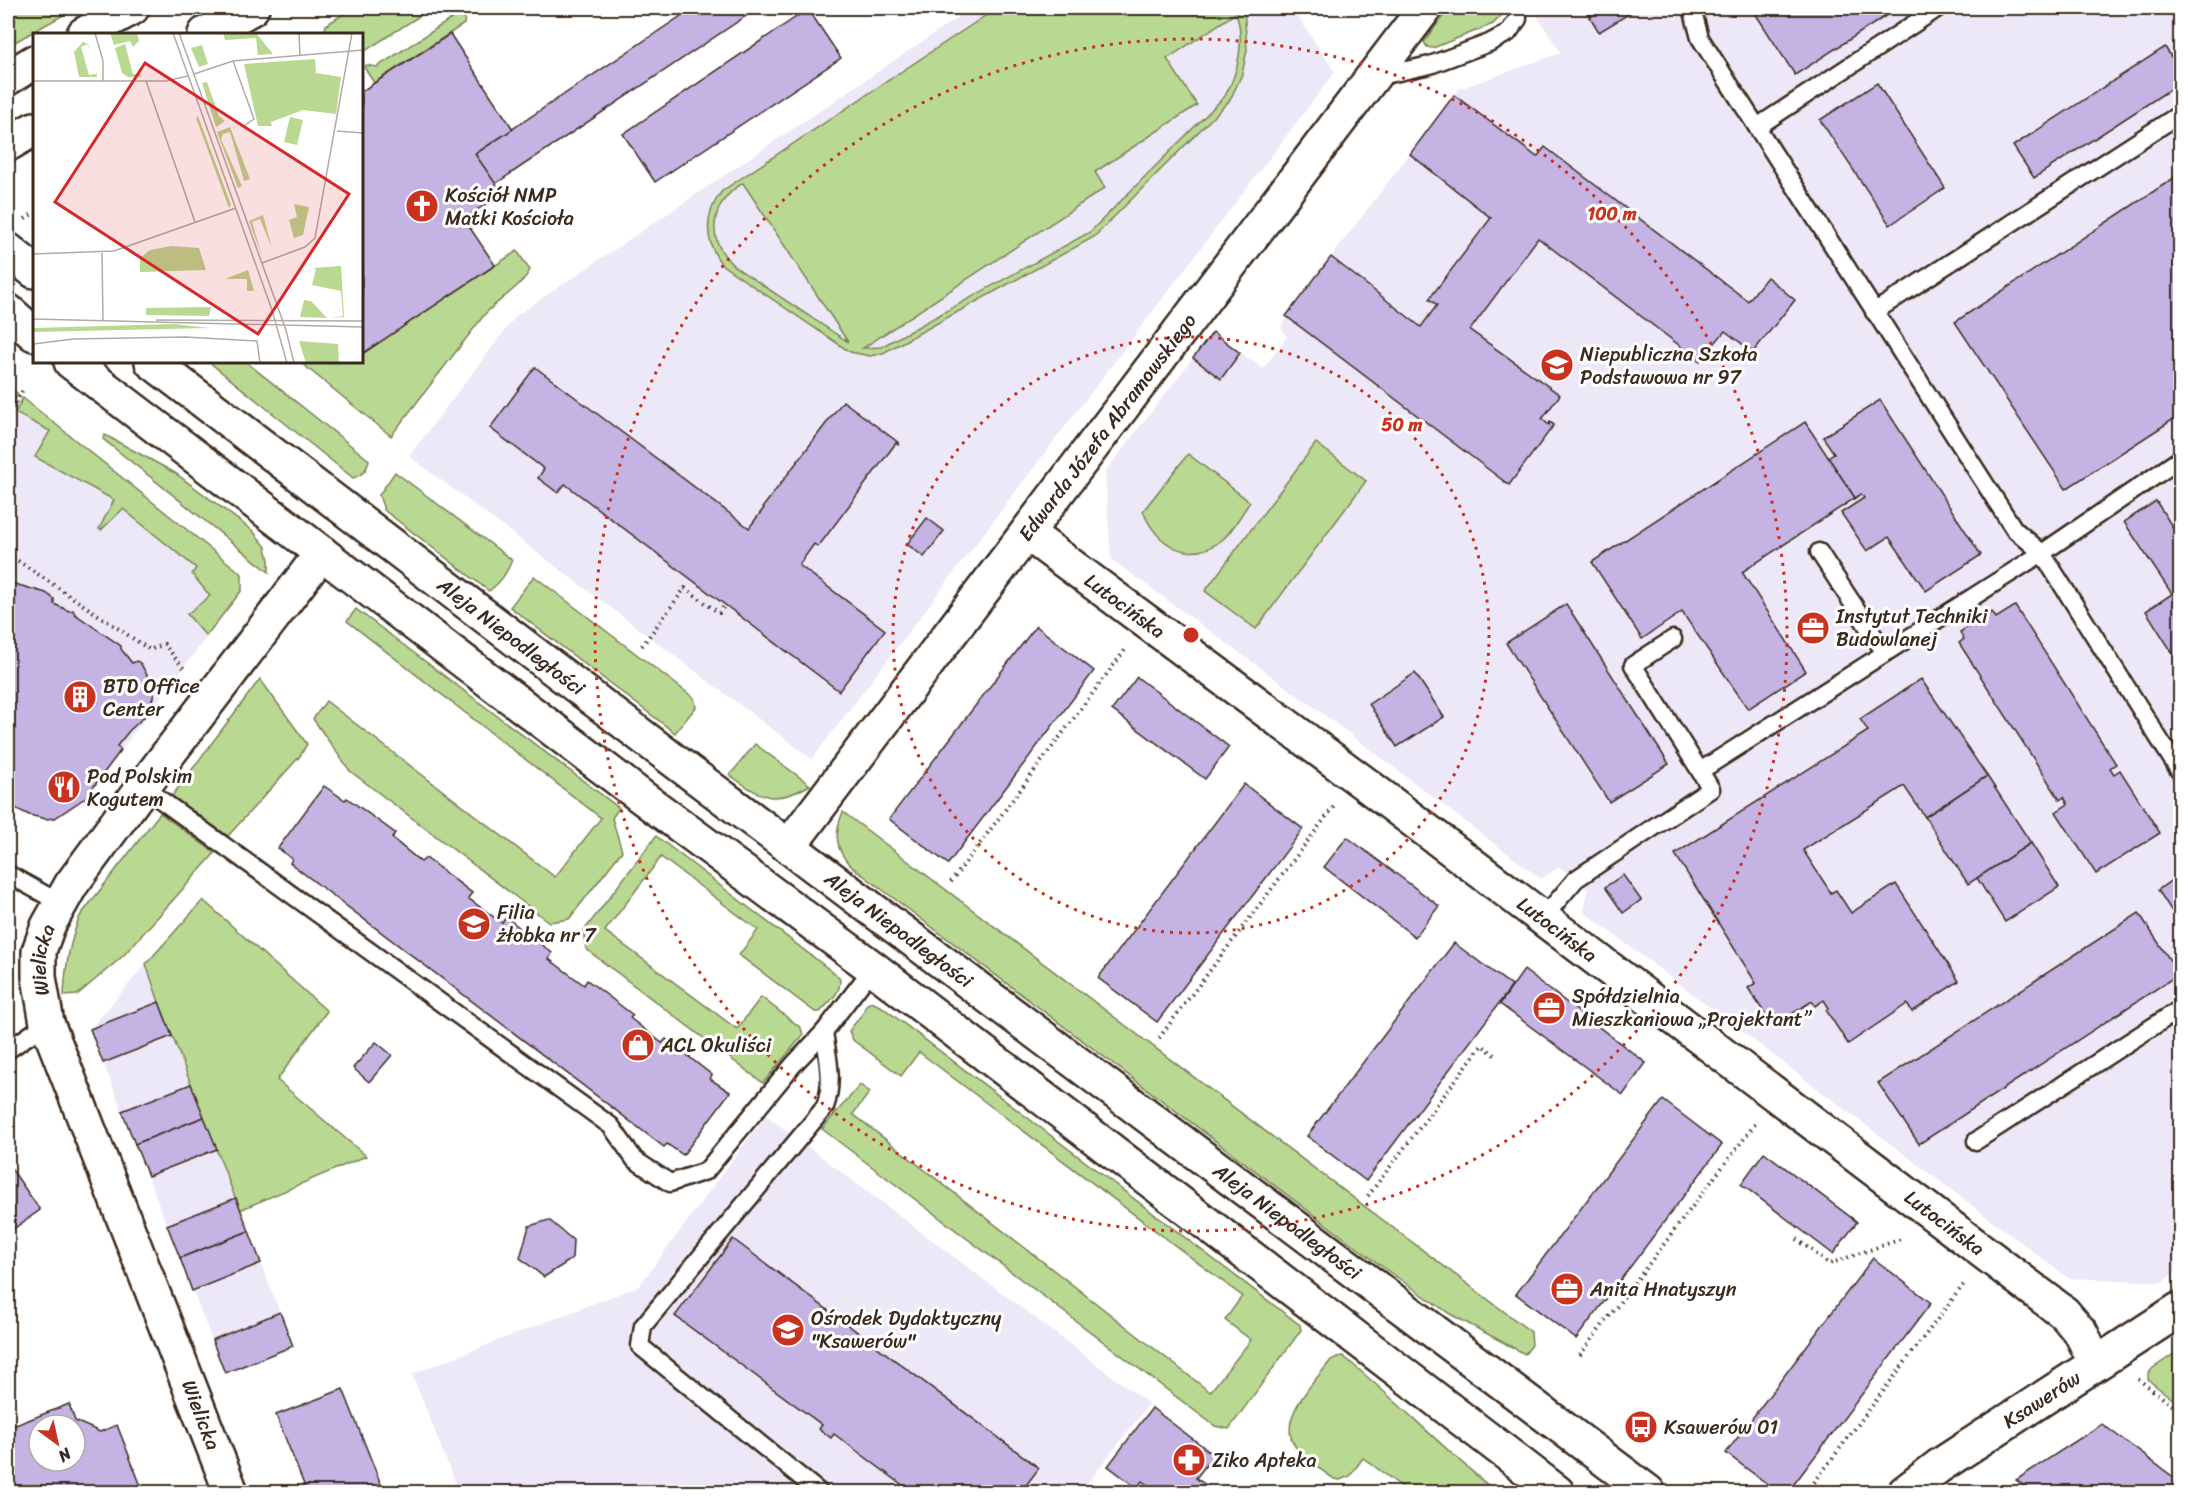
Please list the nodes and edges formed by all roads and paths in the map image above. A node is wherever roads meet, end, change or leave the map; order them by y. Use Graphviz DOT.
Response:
graph roads {
  1 [pos="132,8"];
  2 [pos="252,8"];
  3 [pos="1425,8"];
  4 [pos="1517,8"];
  5 [pos="1692,8"];
  6 [pos="1938,8"];
  7 [pos="86,33"];
  8 [pos="207,33"];
  9 [pos="33,63"];
  10 [pos="8,78"];
  11 [pos="1372,78"];
  12 [pos="2181,114"];
  13 [pos="1757,127"];
  14 [pos="33,130"];
  15 [pos="8,144"];
  16 [pos="8,250"];
  17 [pos="33,270"];
  18 [pos="8,311"];
  19 [pos="1874,312"];
  20 [pos="33,333"];
  21 [pos="72,363"];
  22 [pos="153,363"];
  23 [pos="24,387"];
  24 [pos="8,419"];
  25 [pos="2181,459"];
  26 [pos="1027,533"];
  27 [pos="1819,552"];
  28 [pos="322,553"];
  29 [pos="2043,553"];
  30 [pos="8,554"];
  31 [pos="10,558"];
  32 [pos="725,605"];
  33 [pos="1673,639"];
  34 [pos="642,646"];
  35 [pos="1127,647"];
  36 [pos="1886,653"];
  37 [pos="186,671"];
  38 [pos="1700,771"];
  39 [pos="2181,772"];
  40 [pos="143,787"];
  41 [pos="1335,805"];
  42 [pos="789,846"];
  43 [pos="8,874"];
  44 [pos="951,882"];
  45 [pos="60,903"];
  46 [pos="1542,919"];
  47 [pos="873,968"];
  48 [pos="2181,1010"];
  49 [pos="47,1023"];
  50 [pos="824,1032"];
  51 [pos="1159,1038"];
  52 [pos="8,1050"];
  53 [pos="1496,1056"];
  54 [pos="1755,1124"];
  55 [pos="1976,1141"];
  56 [pos="1368,1196"];
  57 [pos="1905,1238"];
  58 [pos="1797,1239"];
  59 [pos="1965,1283"];
  60 [pos="2181,1308"];
  61 [pos="1580,1355"];
  62 [pos="2096,1363"];
  63 [pos="2133,1375"];
  64 [pos="2181,1411"];
  65 [pos="231,1492"];
  66 [pos="819,1492"];
  67 [pos="1557,1492"];
  68 [pos="1648,1492"];
  69 [pos="1807,1492"];
  70 [pos="1905,1492"];
  1 -- 7 [label="street"];
  2 -- 8 [label="street"];
  3 -- 11 [label="street, Edwarda Józefa Abramowskiego"];
  4 -- 11 [label="lane"];
  5 -- 13 [label="lane"];
  6 -- 13 [label="lane"];
  9 -- 10 [label="street"];
  11 -- 26 [label="street, Edwarda Józefa Abramowskiego"];
  12 -- 19 [label="lane"];
  13 -- 19 [label="lane"];
  14 -- 15 [label="street"];
  16 -- 17 [label="street"];
  18 -- 20 [label="street"];
  19 -- 29 [label="lane"];
  21 -- 28 [label="street"];
  22 -- 42 [label="street, Aleja Niepodległości"];
  23 -- 24 [label="path"];
  25 -- 29 [label="lane"];
  26 -- 42 [label="street, Edwarda Józefa Abramowskiego"];
  26 -- 46 [label="street, Lutocińska"];
  27 -- 36 [label="lane"];
  28 -- 40 [label="street, Wielicka"];
  28 -- 47 [label="street"];
  29 -- 36 [label="lane"];
  29 -- 39 [label="lane"];
  30 -- 31 [label="path"];
  31 -- 37 [label="path"];
  32 -- 34 [label="path"];
  33 -- 38 [label="lane"];
  35 -- 44 [label="path"];
  36 -- 38 [label="lane"];
  38 -- 46 [label="lane"];
  40 -- 45 [label="street, Wielicka"];
  40 -- 50 [label="lane"];
  41 -- 51 [label="path"];
  42 -- 68 [label="street, Aleja Niepodległości"];
  43 -- 45 [label="lane"];
  45 -- 49 [label="street, Wielicka"];
  46 -- 62 [label="street, Lutocińska"];
  47 -- 50 [label="lane"];
  47 -- 67 [label="street"];
  48 -- 55 [label="lane"];
  49 -- 52 [label="lane"];
  49 -- 65 [label="street, Wielicka"];
  50 -- 66 [label="lane"];
  53 -- 56 [label="path"];
  54 -- 61 [label="path"];
  57 -- 58 [label="path"];
  59 -- 69 [label="path"];
  60 -- 62 [label="street, Ksawerów"];
  62 -- 70 [label="street, Ksawerów"];
  63 -- 64 [label="path"];
}
